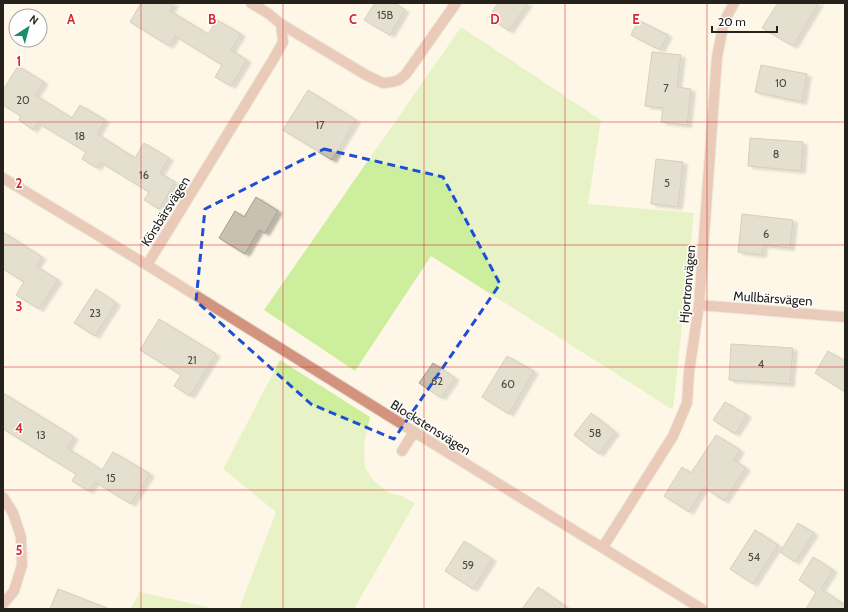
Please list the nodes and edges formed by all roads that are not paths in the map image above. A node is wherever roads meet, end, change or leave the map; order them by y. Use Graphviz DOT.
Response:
graph roads {
  1 [pos="251,3"];
  2 [pos="456,3"];
  3 [pos="734,3"];
  4 [pos="281,24"];
  5 [pos="3,178"];
  6 [pos="147,265"];
  7 [pos="699,305"];
  8 [pos="845,317"];
  9 [pos="414,432"];
  10 [pos="402,451"];
  11 [pos="3,497"];
  12 [pos="603,547"];
  13 [pos="3,604"];
  14 [pos="702,609"];
  1 -- 4 [label="street"];
  2 -- 4 [label="street"];
  3 -- 7 [label="street, Hjortronvägen"];
  4 -- 6 [label="street, Körsbärsvägen"];
  5 -- 6 [label="street, Körsbärsvägen"];
  6 -- 9 [label="street, Blockstensvägen"];
  7 -- 8 [label="street, Mullbärsvägen"];
  7 -- 12 [label="street, Hjortronvägen"];
  9 -- 10 [label="street"];
  9 -- 12 [label="street, Blockstensvägen"];
  11 -- 13 [label="street"];
  12 -- 14 [label="street, Blockstensvägen"];
}
